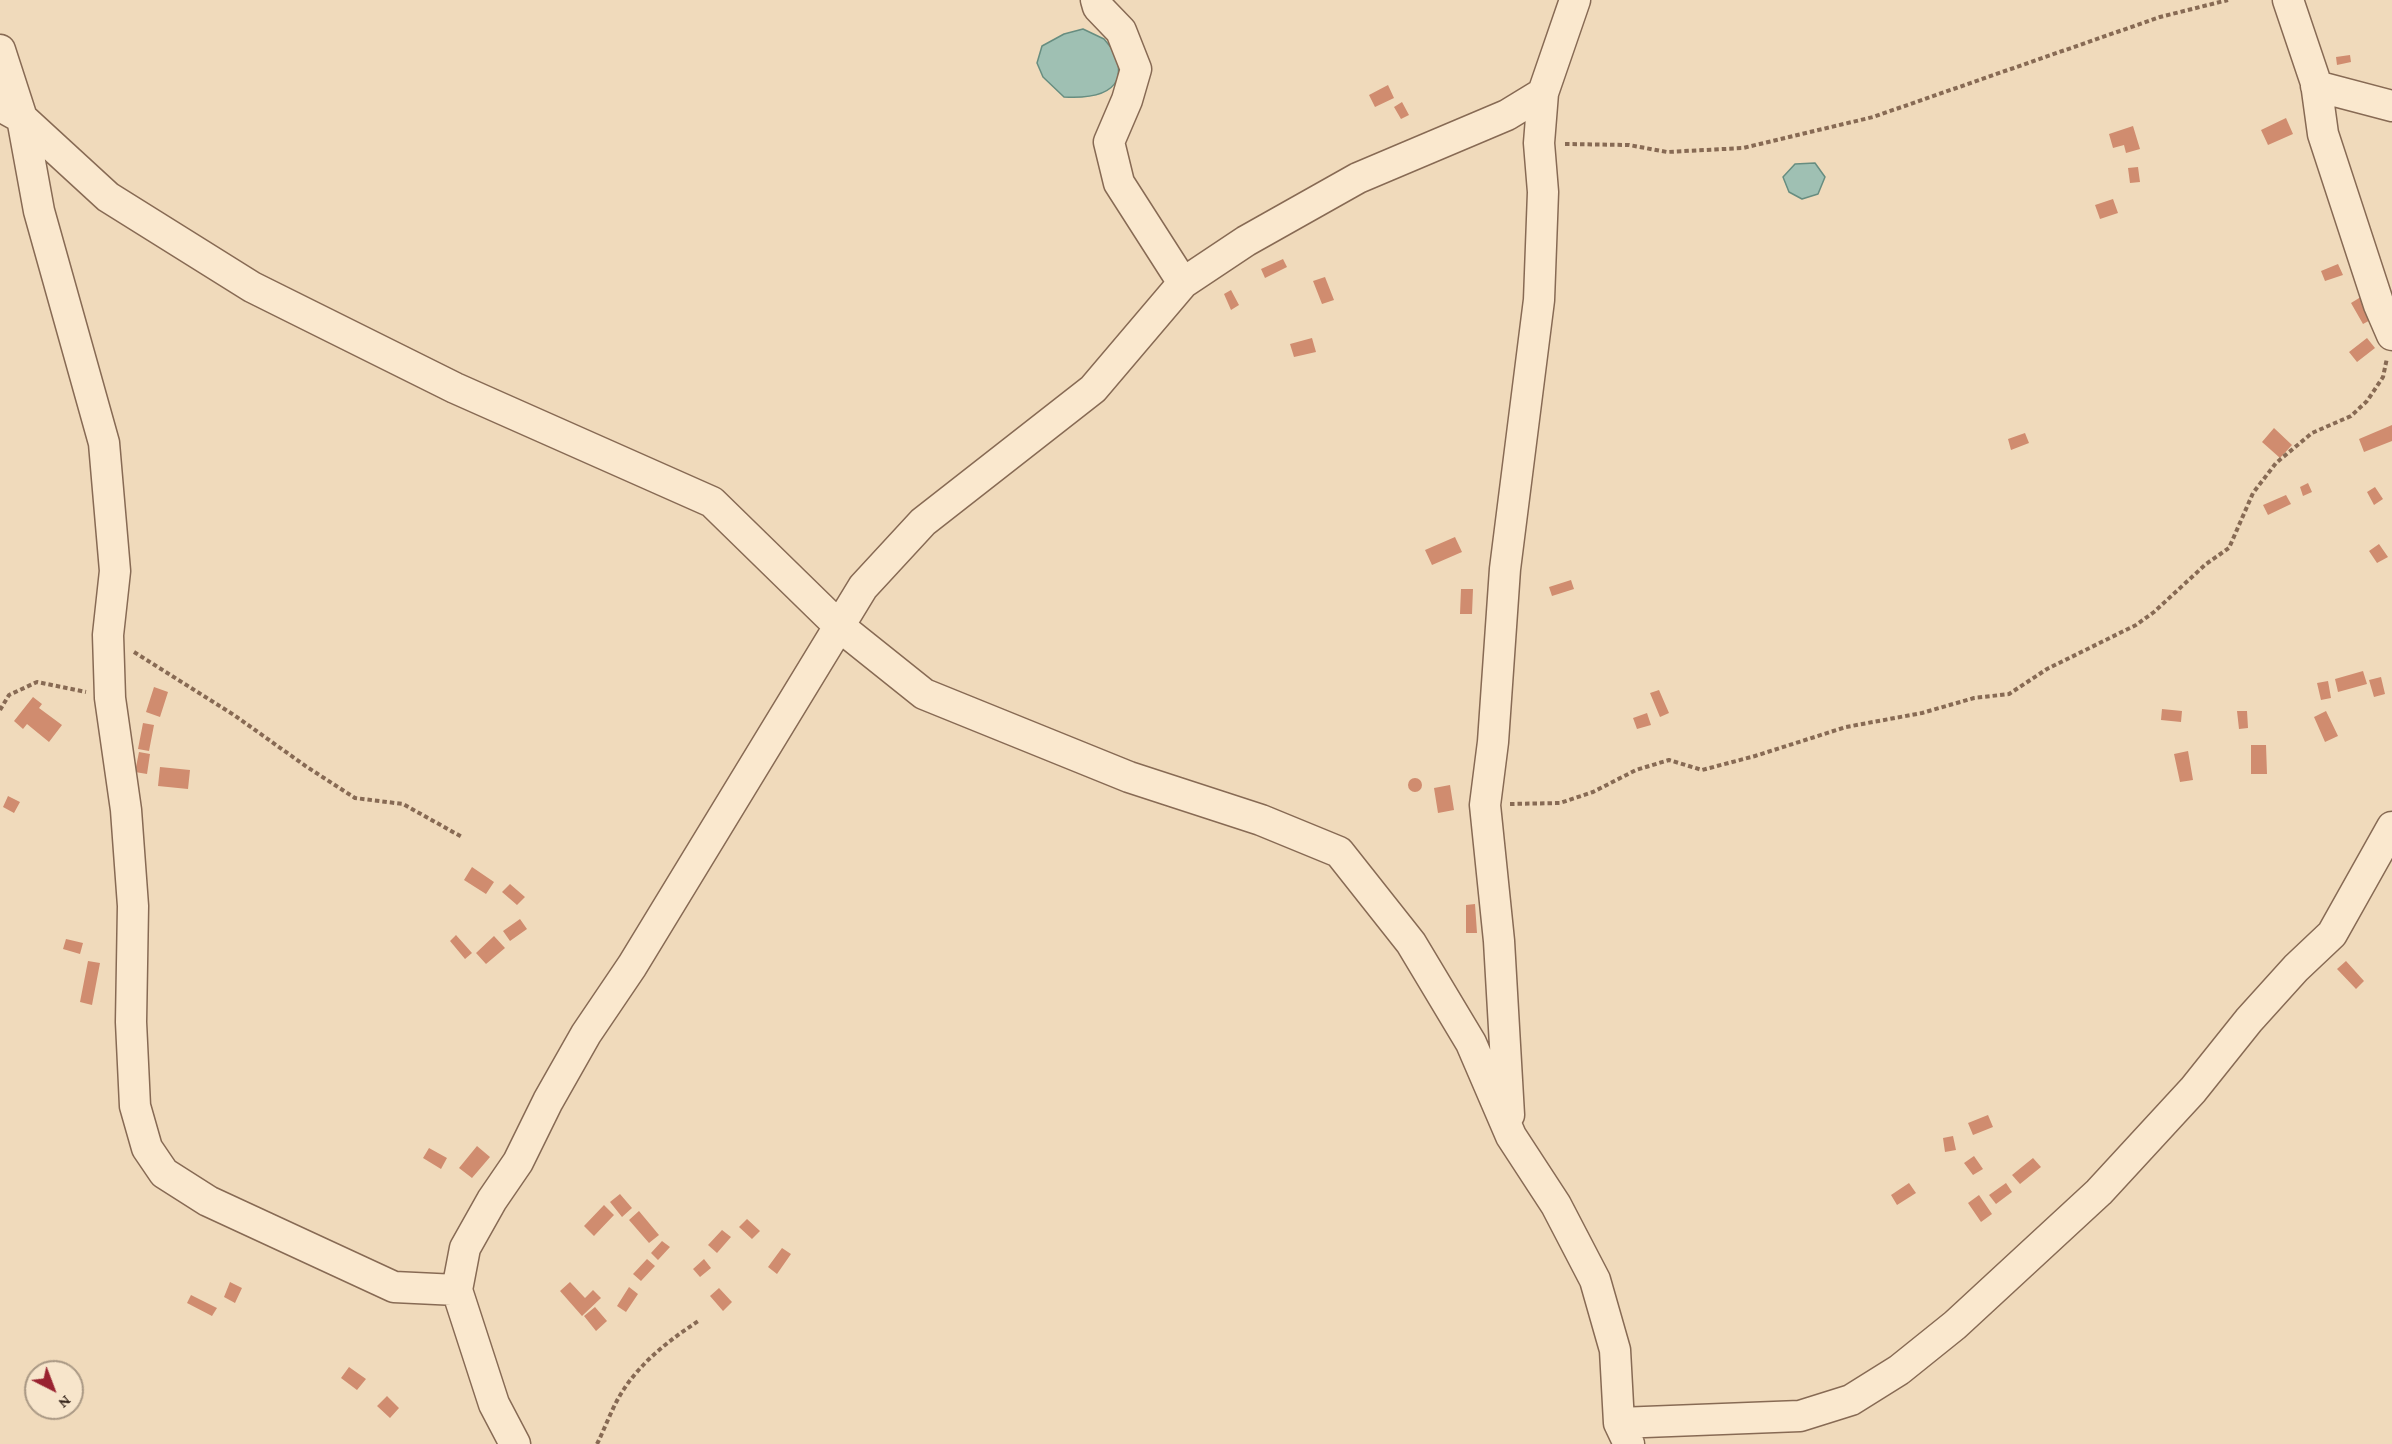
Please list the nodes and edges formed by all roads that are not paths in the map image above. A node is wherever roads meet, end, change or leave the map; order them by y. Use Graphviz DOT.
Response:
graph roads {
  1 [pos="1096,0"];
  2 [pos="1575,0"];
  3 [pos="2288,0"];
  4 [pos="0,50"];
  5 [pos="2316,86"];
  6 [pos="1543,93"];
  7 [pos="2392,106"];
  8 [pos="11,112"];
  9 [pos="1183,283"];
  10 [pos="2392,335"];
  11 [pos="839,626"];
  12 [pos="2392,827"];
  13 [pos="1510,1136"];
  14 [pos="457,1290"];
  15 [pos="1624,1434"];
  16 [pos="515,1444"];
  1 -- 9 [label="street"];
  2 -- 6 [label="street"];
  3 -- 5 [label="street"];
  4 -- 8 [label="street"];
  5 -- 7 [label="street"];
  5 -- 10 [label="street"];
  6 -- 9 [label="street"];
  6 -- 13 [label="street"];
  8 -- 11 [label="street"];
  8 -- 14 [label="street"];
  9 -- 11 [label="street"];
  11 -- 13 [label="street"];
  11 -- 14 [label="street"];
  12 -- 15 [label="street"];
  13 -- 15 [label="street"];
  14 -- 16 [label="street"];
}
